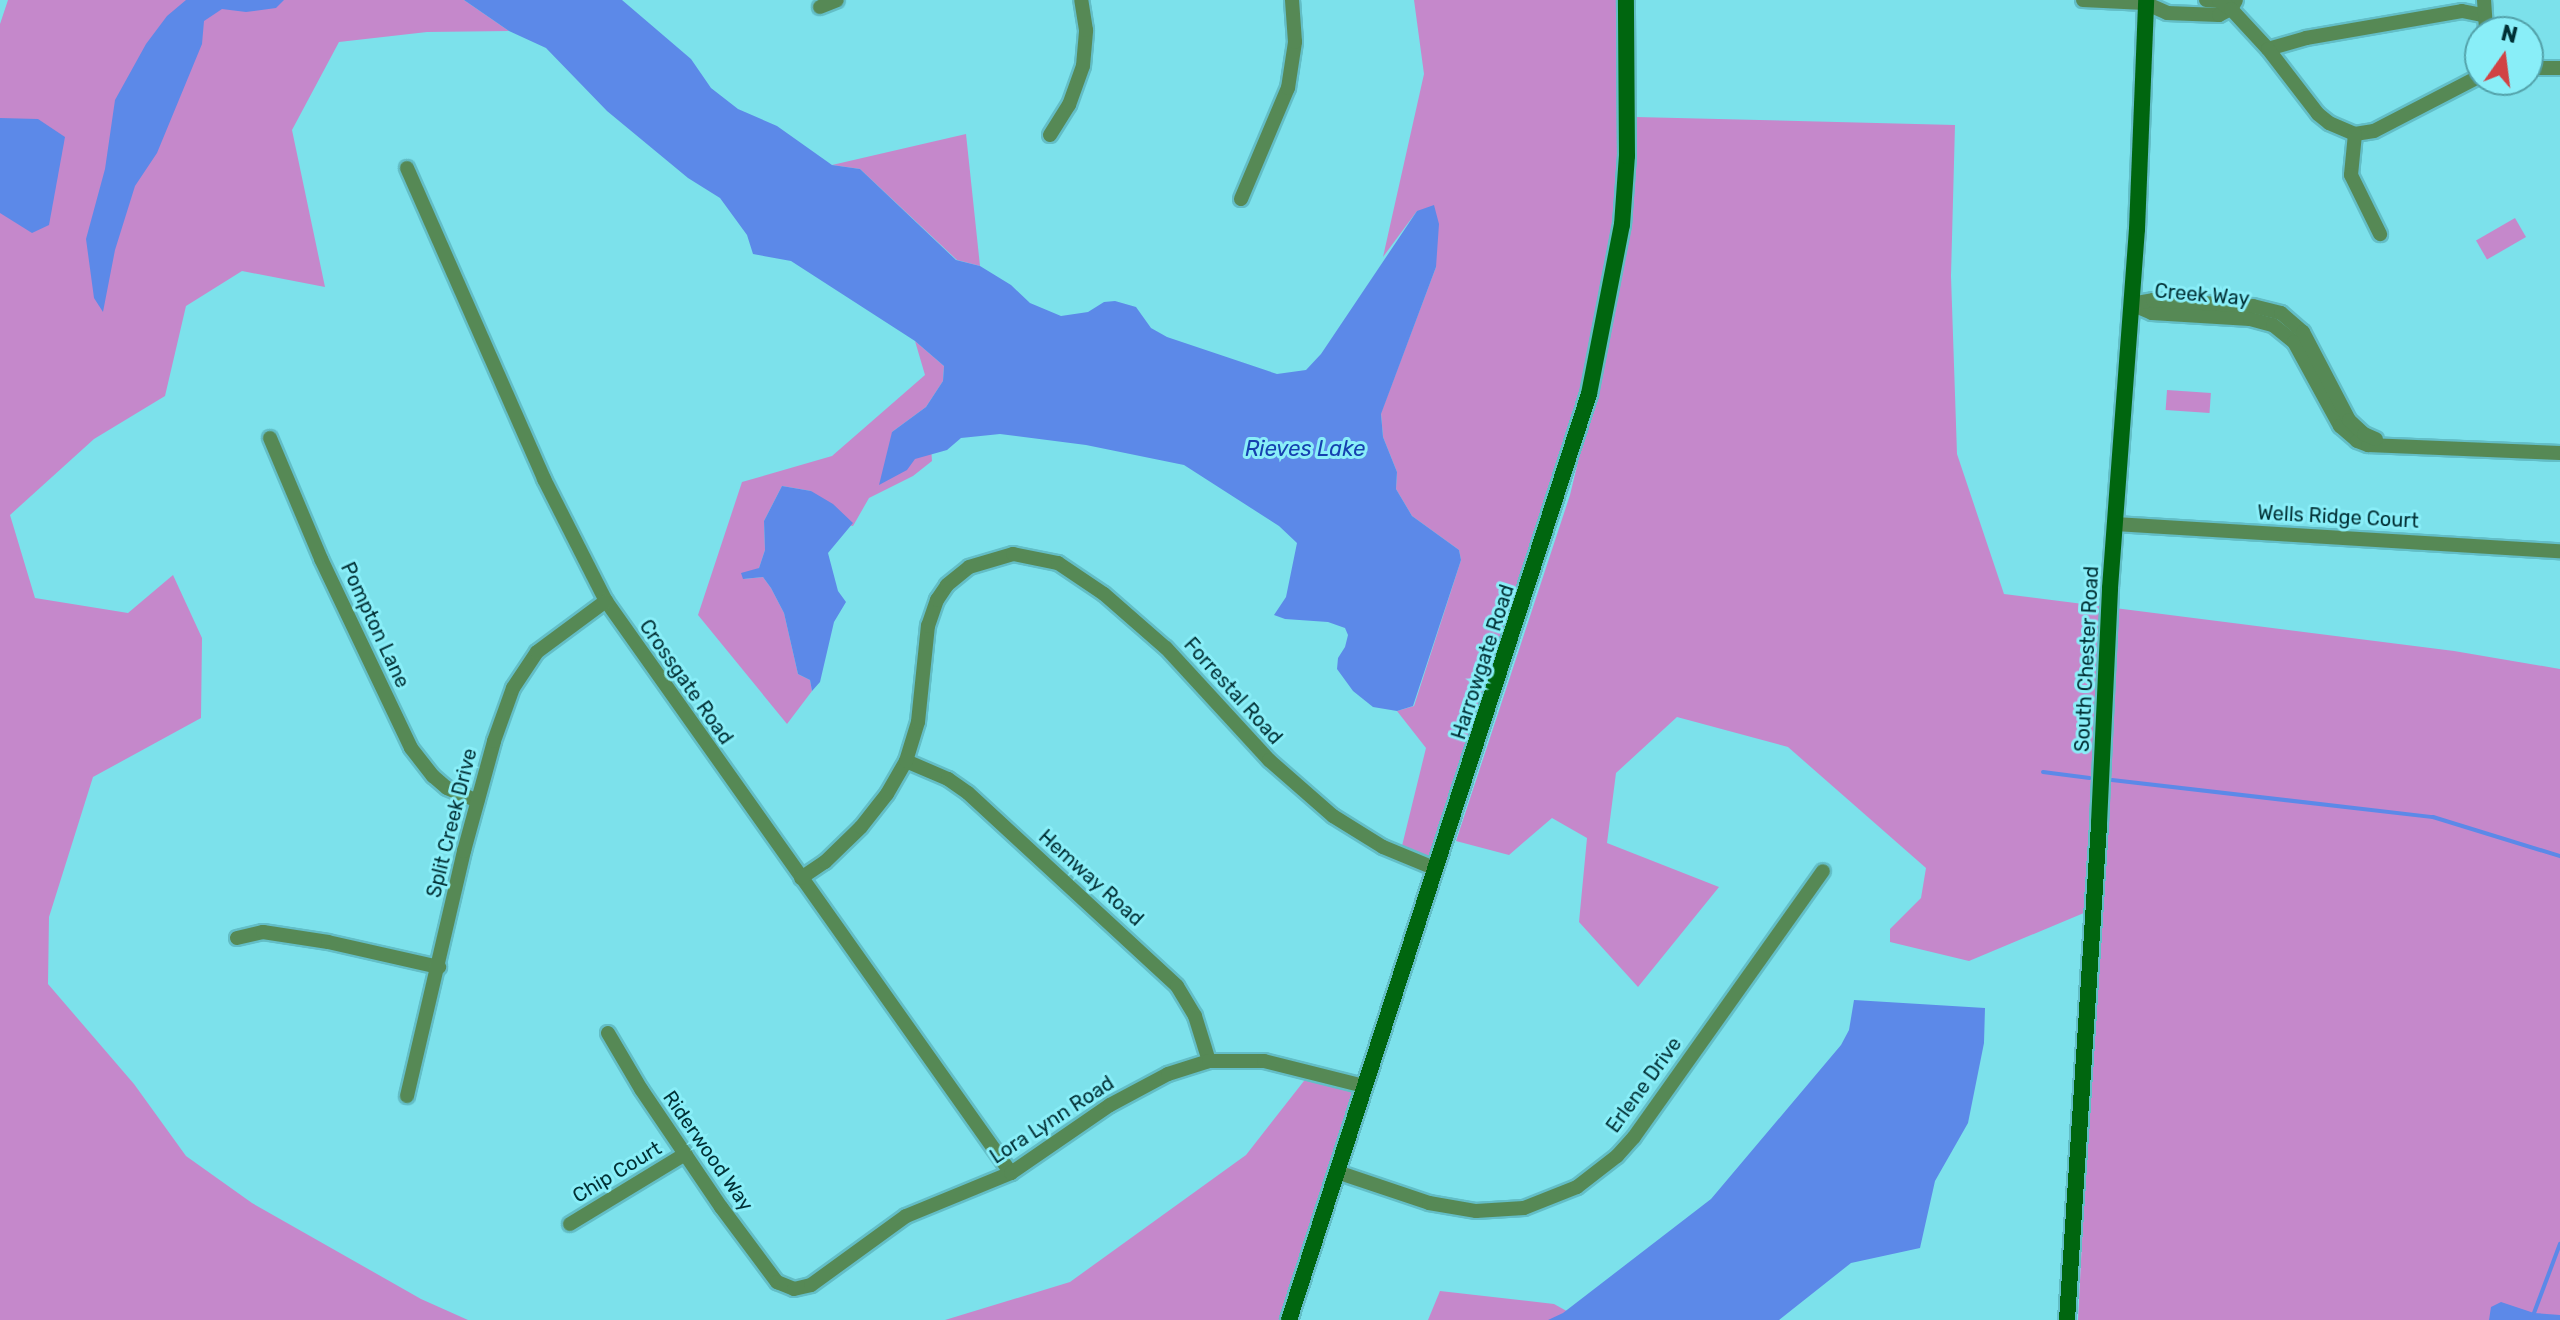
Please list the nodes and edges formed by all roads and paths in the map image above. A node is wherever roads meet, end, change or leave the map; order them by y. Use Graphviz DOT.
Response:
graph roads {
  1 [pos="837,0"];
  2 [pos="1081,0"];
  3 [pos="1292,0"];
  4 [pos="1626,0"];
  5 [pos="2083,0"];
  6 [pos="2206,0"];
  7 [pos="2148,1"];
  8 [pos="2234,4"];
  9 [pos="820,7"];
  10 [pos="2483,8"];
  11 [pos="2268,49"];
  12 [pos="2464,84"];
  13 [pos="2355,134"];
  14 [pos="1050,135"];
  15 [pos="407,168"];
  16 [pos="1241,199"];
  17 [pos="2380,234"];
  18 [pos="2131,304"];
  19 [pos="270,438"];
  20 [pos="2560,453"];
  21 [pos="2114,524"];
  22 [pos="2560,551"];
  23 [pos="606,601"];
  24 [pos="906,761"];
  25 [pos="477,801"];
  26 [pos="1436,869"];
  27 [pos="1823,871"];
  28 [pos="801,878"];
  29 [pos="237,938"];
  30 [pos="439,967"];
  31 [pos="608,1033"];
  32 [pos="1209,1061"];
  33 [pos="1364,1086"];
  34 [pos="407,1096"];
  35 [pos="685,1154"];
  36 [pos="1337,1172"];
  37 [pos="1011,1173"];
  38 [pos="570,1224"];
  39 [pos="783,1285"];
  40 [pos="1289,1320"];
  41 [pos="2067,1320"];
  1 -- 9 [label="street"];
  2 -- 14 [label="street"];
  3 -- 16 [label="street"];
  4 -- 26 [label="main road, Harrowgate Road"];
  5 -- 7 [label="street"];
  6 -- 8 [label="street"];
  7 -- 8 [label="street"];
  7 -- 18 [label="main road, South Chester Road"];
  8 -- 11 [label="street"];
  10 -- 11 [label="street"];
  11 -- 13 [label="street"];
  12 -- 13 [label="street"];
  13 -- 17 [label="street"];
  15 -- 23 [label="street, Crossgate Road"];
  18 -- 20 [label="street, Creek Way"];
  18 -- 21 [label="main road, South Chester Road"];
  19 -- 25 [label="street, Pompton Lane"];
  21 -- 22 [label="street, Wells Ridge Court"];
  21 -- 41 [label="main road, South Chester Road"];
  23 -- 25 [label="street, Split Creek Drive"];
  23 -- 28 [label="street, Crossgate Road"];
  24 -- 26 [label="street, Forrestal Road"];
  24 -- 28 [label="street"];
  24 -- 32 [label="street, Hemway Road"];
  25 -- 30 [label="street, Split Creek Drive"];
  26 -- 33 [label="main road, Harrowgate Road"];
  27 -- 36 [label="street, Erlene Drive"];
  28 -- 37 [label="street, Crossgate Road"];
  29 -- 30 [label="street"];
  30 -- 34 [label="street, Split Creek Drive"];
  31 -- 35 [label="street, Riderwood Way"];
  32 -- 33 [label="street, Lora Lynn Road"];
  32 -- 37 [label="street, Lora Lynn Road"];
  33 -- 36 [label="main road, Harrowgate Road"];
  35 -- 38 [label="street, Chip Court"];
  35 -- 39 [label="street, Riderwood Way"];
  36 -- 40 [label="main road, Harrowgate Road"];
  37 -- 39 [label="street, Lora Lynn Road"];
}
